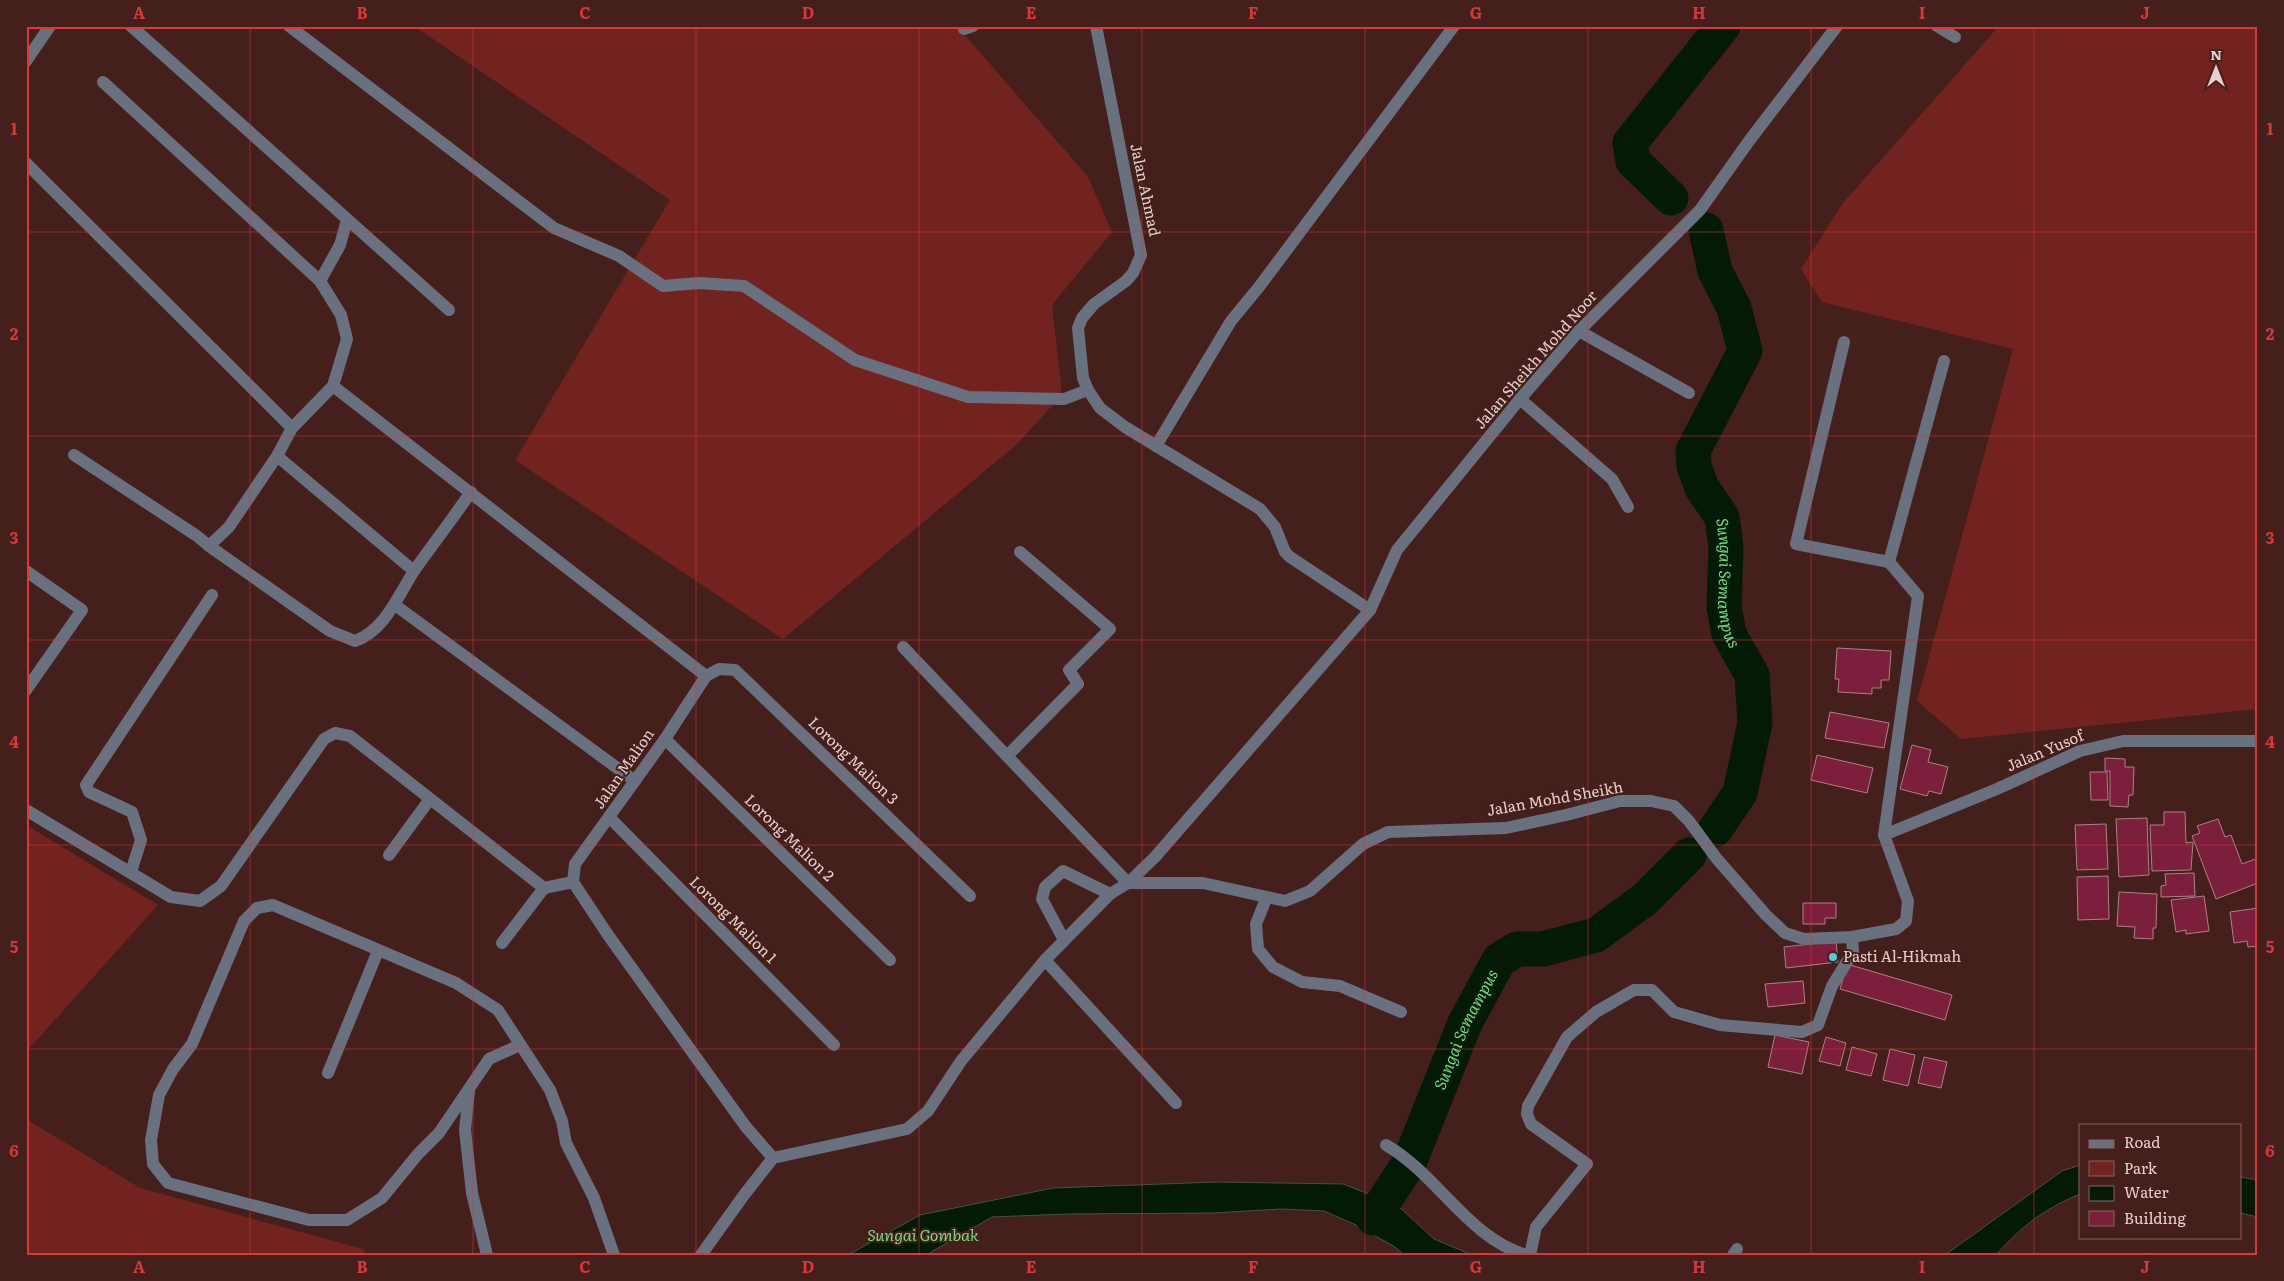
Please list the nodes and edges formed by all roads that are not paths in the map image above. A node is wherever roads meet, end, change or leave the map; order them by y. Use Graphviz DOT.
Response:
graph roads {
  1 [pos="50,26"];
  2 [pos="131,26"];
  3 [pos="289,26"];
  4 [pos="1096,26"];
  5 [pos="1454,26"];
  6 [pos="1837,26"];
  7 [pos="1937,26"];
  8 [pos="1955,37"];
  9 [pos="28,54"];
  10 [pos="103,82"];
  11 [pos="26,164"];
  12 [pos="348,220"];
  13 [pos="320,281"];
  14 [pos="448,310"];
  15 [pos="1579,331"];
  16 [pos="1844,342"];
  17 [pos="1944,361"];
  18 [pos="333,386"];
  19 [pos="1088,390"];
  20 [pos="1689,393"];
  21 [pos="1520,399"];
  22 [pos="292,428"];
  23 [pos="1156,446"];
  24 [pos="74,455"];
  25 [pos="278,456"];
  26 [pos="471,492"];
  27 [pos="1628,507"];
  28 [pos="209,546"];
  29 [pos="1020,552"];
  30 [pos="1889,562"];
  31 [pos="414,570"];
  32 [pos="26,571"];
  33 [pos="212,595"];
  34 [pos="395,605"];
  35 [pos="1370,610"];
  36 [pos="904,647"];
  37 [pos="706,676"];
  38 [pos="27,686"];
  39 [pos="665,739"];
  40 [pos="2258,740"];
  41 [pos="1007,756"];
  42 [pos="635,782"];
  43 [pos="430,799"];
  44 [pos="26,810"];
  45 [pos="610,818"];
  46 [pos="1884,835"];
  47 [pos="389,855"];
  48 [pos="131,872"];
  49 [pos="573,882"];
  50 [pos="1128,883"];
  51 [pos="544,888"];
  52 [pos="1110,894"];
  53 [pos="970,896"];
  54 [pos="1266,898"];
  55 [pos="1852,937"];
  56 [pos="1064,940"];
  57 [pos="502,943"];
  58 [pos="378,951"];
  59 [pos="890,960"];
  60 [pos="1046,960"];
  61 [pos="1401,1012"];
  62 [pos="520,1044"];
  63 [pos="834,1044"];
  64 [pos="328,1074"];
  65 [pos="470,1088"];
  66 [pos="1176,1103"];
  67 [pos="1386,1145"];
  68 [pos="773,1158"];
  69 [pos="487,1255"];
  70 [pos="614,1255"];
  71 [pos="701,1255"];
  72 [pos="1528,1255"];
  1 -- 9 [label="street"];
  2 -- 12 [label="street"];
  3 -- 19 [label="street"];
  4 -- 19 [label="street, Jalan Ahmad"];
  5 -- 23 [label="street"];
  6 -- 15 [label="street, Jalan Sheikh Mohd Noor"];
  7 -- 8 [label="street"];
  10 -- 13 [label="street"];
  11 -- 22 [label="street"];
  12 -- 13 [label="street"];
  12 -- 14 [label="street"];
  13 -- 18 [label="street"];
  15 -- 20 [label="street"];
  15 -- 21 [label="street, Jalan Sheikh Mohd Noor"];
  16 -- 30 [label="street"];
  17 -- 30 [label="street"];
  18 -- 22 [label="street"];
  18 -- 26 [label="street"];
  19 -- 23 [label="street"];
  21 -- 27 [label="street"];
  21 -- 35 [label="street, Jalan Sheikh Mohd Noor"];
  22 -- 25 [label="street"];
  23 -- 35 [label="street"];
  24 -- 28 [label="street"];
  25 -- 28 [label="street"];
  25 -- 31 [label="street"];
  26 -- 31 [label="street"];
  26 -- 37 [label="street"];
  28 -- 34 [label="street"];
  29 -- 41 [label="street"];
  30 -- 46 [label="street"];
  31 -- 34 [label="street"];
  32 -- 38 [label="street"];
  33 -- 48 [label="street"];
  34 -- 42 [label="street"];
  35 -- 50 [label="street, Jalan Sheikh Mohd Noor"];
  36 -- 41 [label="street"];
  37 -- 39 [label="street, Jalan Malion"];
  37 -- 53 [label="street, Lorong Malion 3"];
  39 -- 42 [label="street, Jalan Malion"];
  39 -- 59 [label="street, Lorong Malion 2"];
  40 -- 46 [label="street, Jalan Yusof"];
  41 -- 50 [label="street"];
  42 -- 45 [label="street, Jalan Malion"];
  43 -- 47 [label="street"];
  43 -- 48 [label="street"];
  43 -- 51 [label="street"];
  44 -- 48 [label="street"];
  45 -- 49 [label="street, Jalan Malion"];
  45 -- 63 [label="street, Lorong Malion 1"];
  46 -- 55 [label="street, Jalan Mohd Sheikh"];
  49 -- 51 [label="street"];
  49 -- 68 [label="street"];
  50 -- 52 [label="street, Jalan Sheikh Mohd Noor"];
  50 -- 54 [label="street, Jalan Mohd Sheikh"];
  51 -- 57 [label="street"];
  52 -- 56 [label="street, Jalan Sheikh Mohd Noor"];
  52 -- 56 [label="street"];
  54 -- 55 [label="street, Jalan Mohd Sheikh"];
  54 -- 61 [label="street"];
  55 -- 72 [label="street"];
  56 -- 60 [label="street, Jalan Sheikh Mohd Noor"];
  58 -- 62 [label="street"];
  58 -- 64 [label="street"];
  58 -- 65 [label="street"];
  60 -- 66 [label="street"];
  60 -- 68 [label="street, Jalan Sheikh Mohd Noor"];
  62 -- 65 [label="street"];
  62 -- 70 [label="street"];
  65 -- 69 [label="street"];
  67 -- 72 [label="street"];
  68 -- 71 [label="street"];
}
